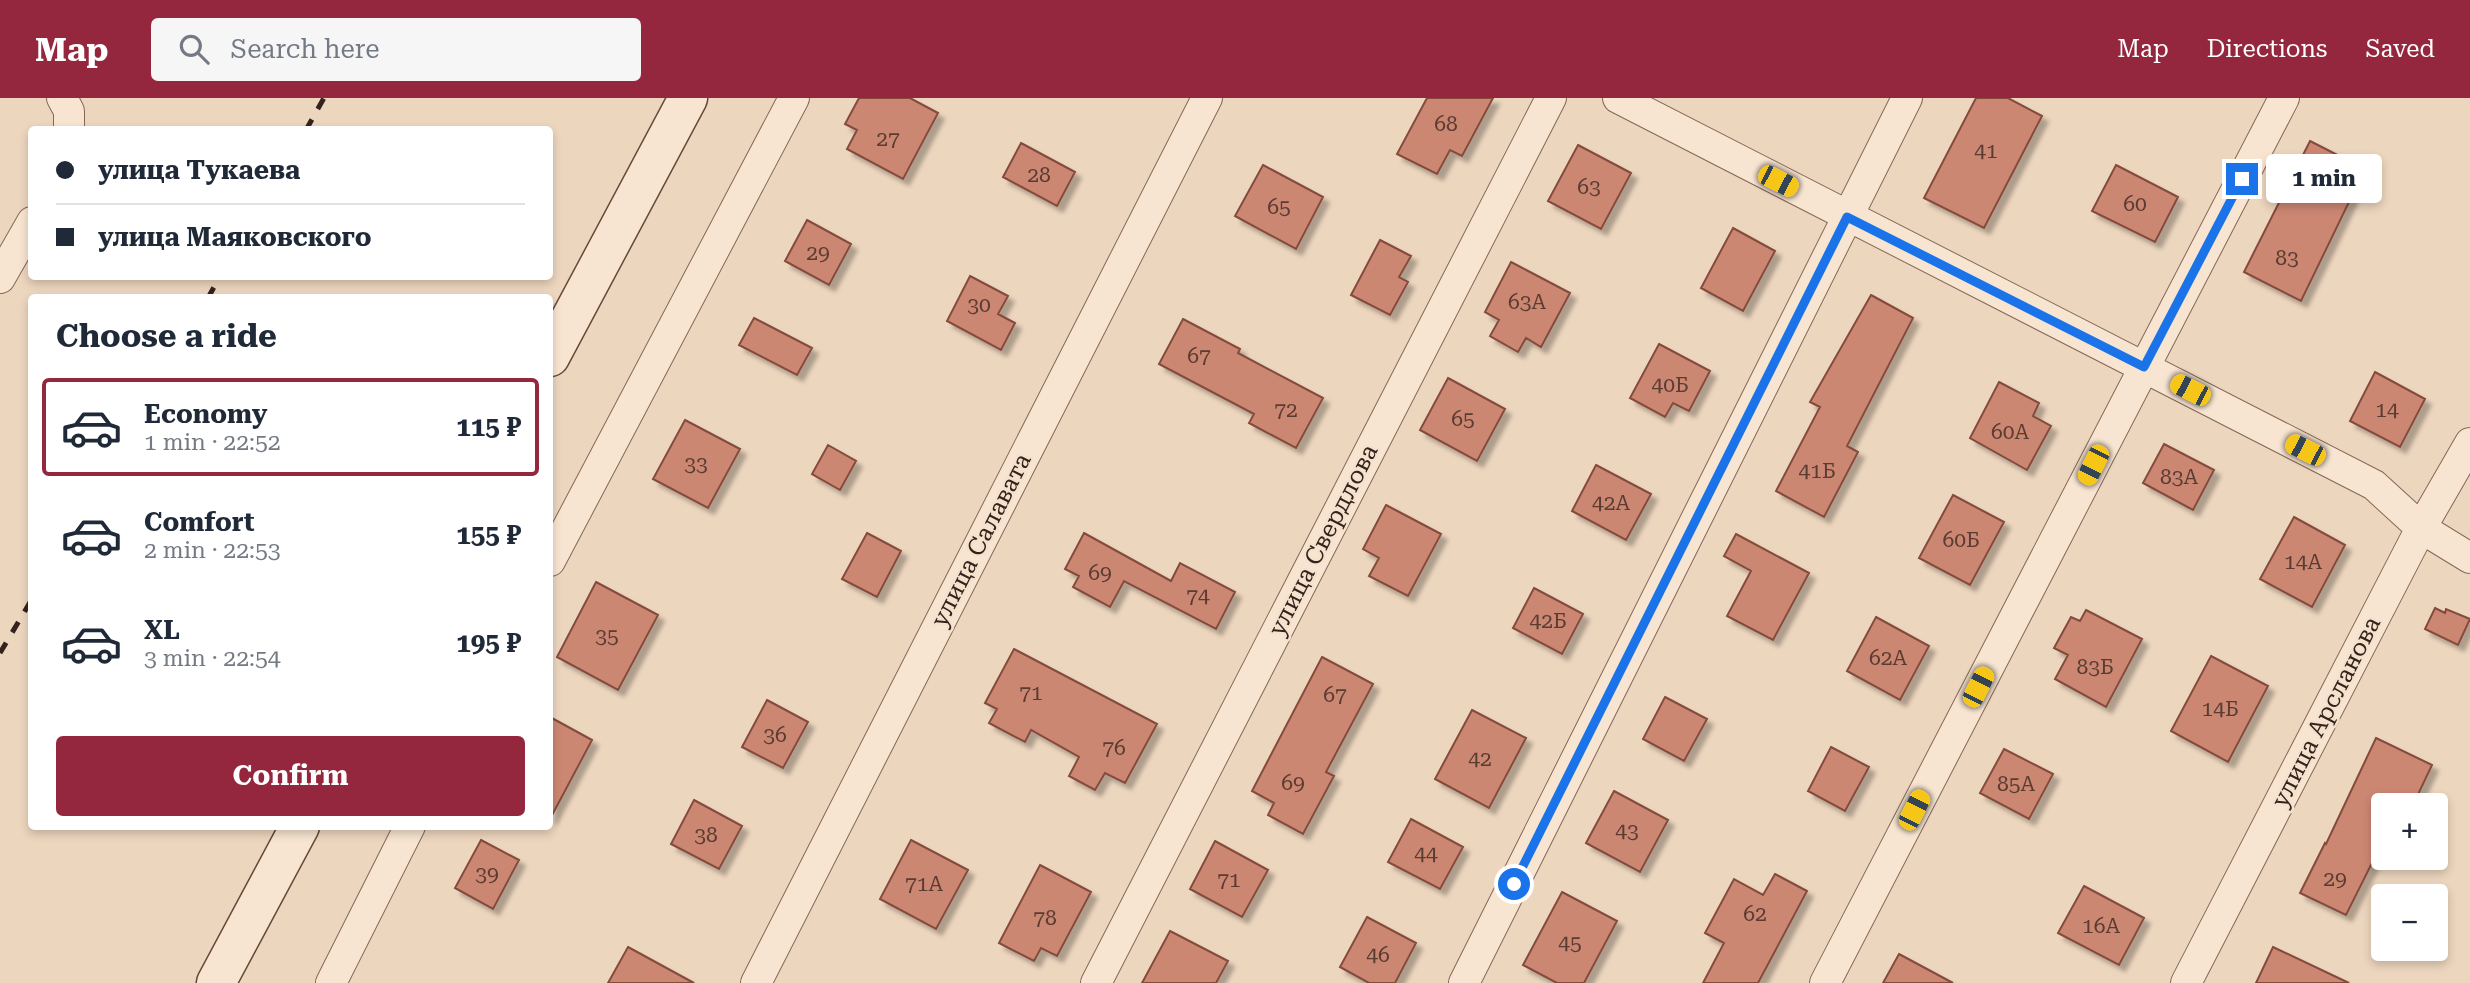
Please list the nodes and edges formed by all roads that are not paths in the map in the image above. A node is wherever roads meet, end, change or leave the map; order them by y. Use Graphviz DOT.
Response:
graph roads {
  1 [pos="62,98"];
  2 [pos="688,98"];
  3 [pos="794,98"];
  4 [pos="1207,98"];
  5 [pos="1551,98"];
  6 [pos="1618,98"];
  7 [pos="1907,98"];
  8 [pos="2284,98"];
  9 [pos="69,126"];
  10 [pos="1847,217"];
  11 [pos="28,229"];
  12 [pos="0,278"];
  13 [pos="553,351"];
  14 [pos="2144,367"];
  15 [pos="2470,443"];
  16 [pos="2421,528"];
  17 [pos="553,555"];
  18 [pos="2470,558"];
  19 [pos="298,830"];
  20 [pos="408,830"];
  21 [pos="216,983"];
  22 [pos="331,983"];
  23 [pos="755,983"];
  24 [pos="1096,983"];
  25 [pos="1464,983"];
  26 [pos="1825,983"];
  27 [pos="2186,983"];
  1 -- 9 [label="street"];
  2 -- 13 [label="main road"];
  3 -- 17 [label="street"];
  4 -- 23 [label="street, улица Салавата"];
  5 -- 24 [label="street, улица Свердлова"];
  6 -- 10 [label="street"];
  7 -- 10 [label="street"];
  8 -- 14 [label="street"];
  10 -- 14 [label="street"];
  10 -- 25 [label="street"];
  11 -- 12 [label="street"];
  14 -- 16 [label="street"];
  14 -- 26 [label="street"];
  15 -- 16 [label="street, улица Арсланова"];
  16 -- 18 [label="street"];
  16 -- 27 [label="street, улица Арсланова"];
  19 -- 21 [label="main road"];
  20 -- 22 [label="street"];
}
